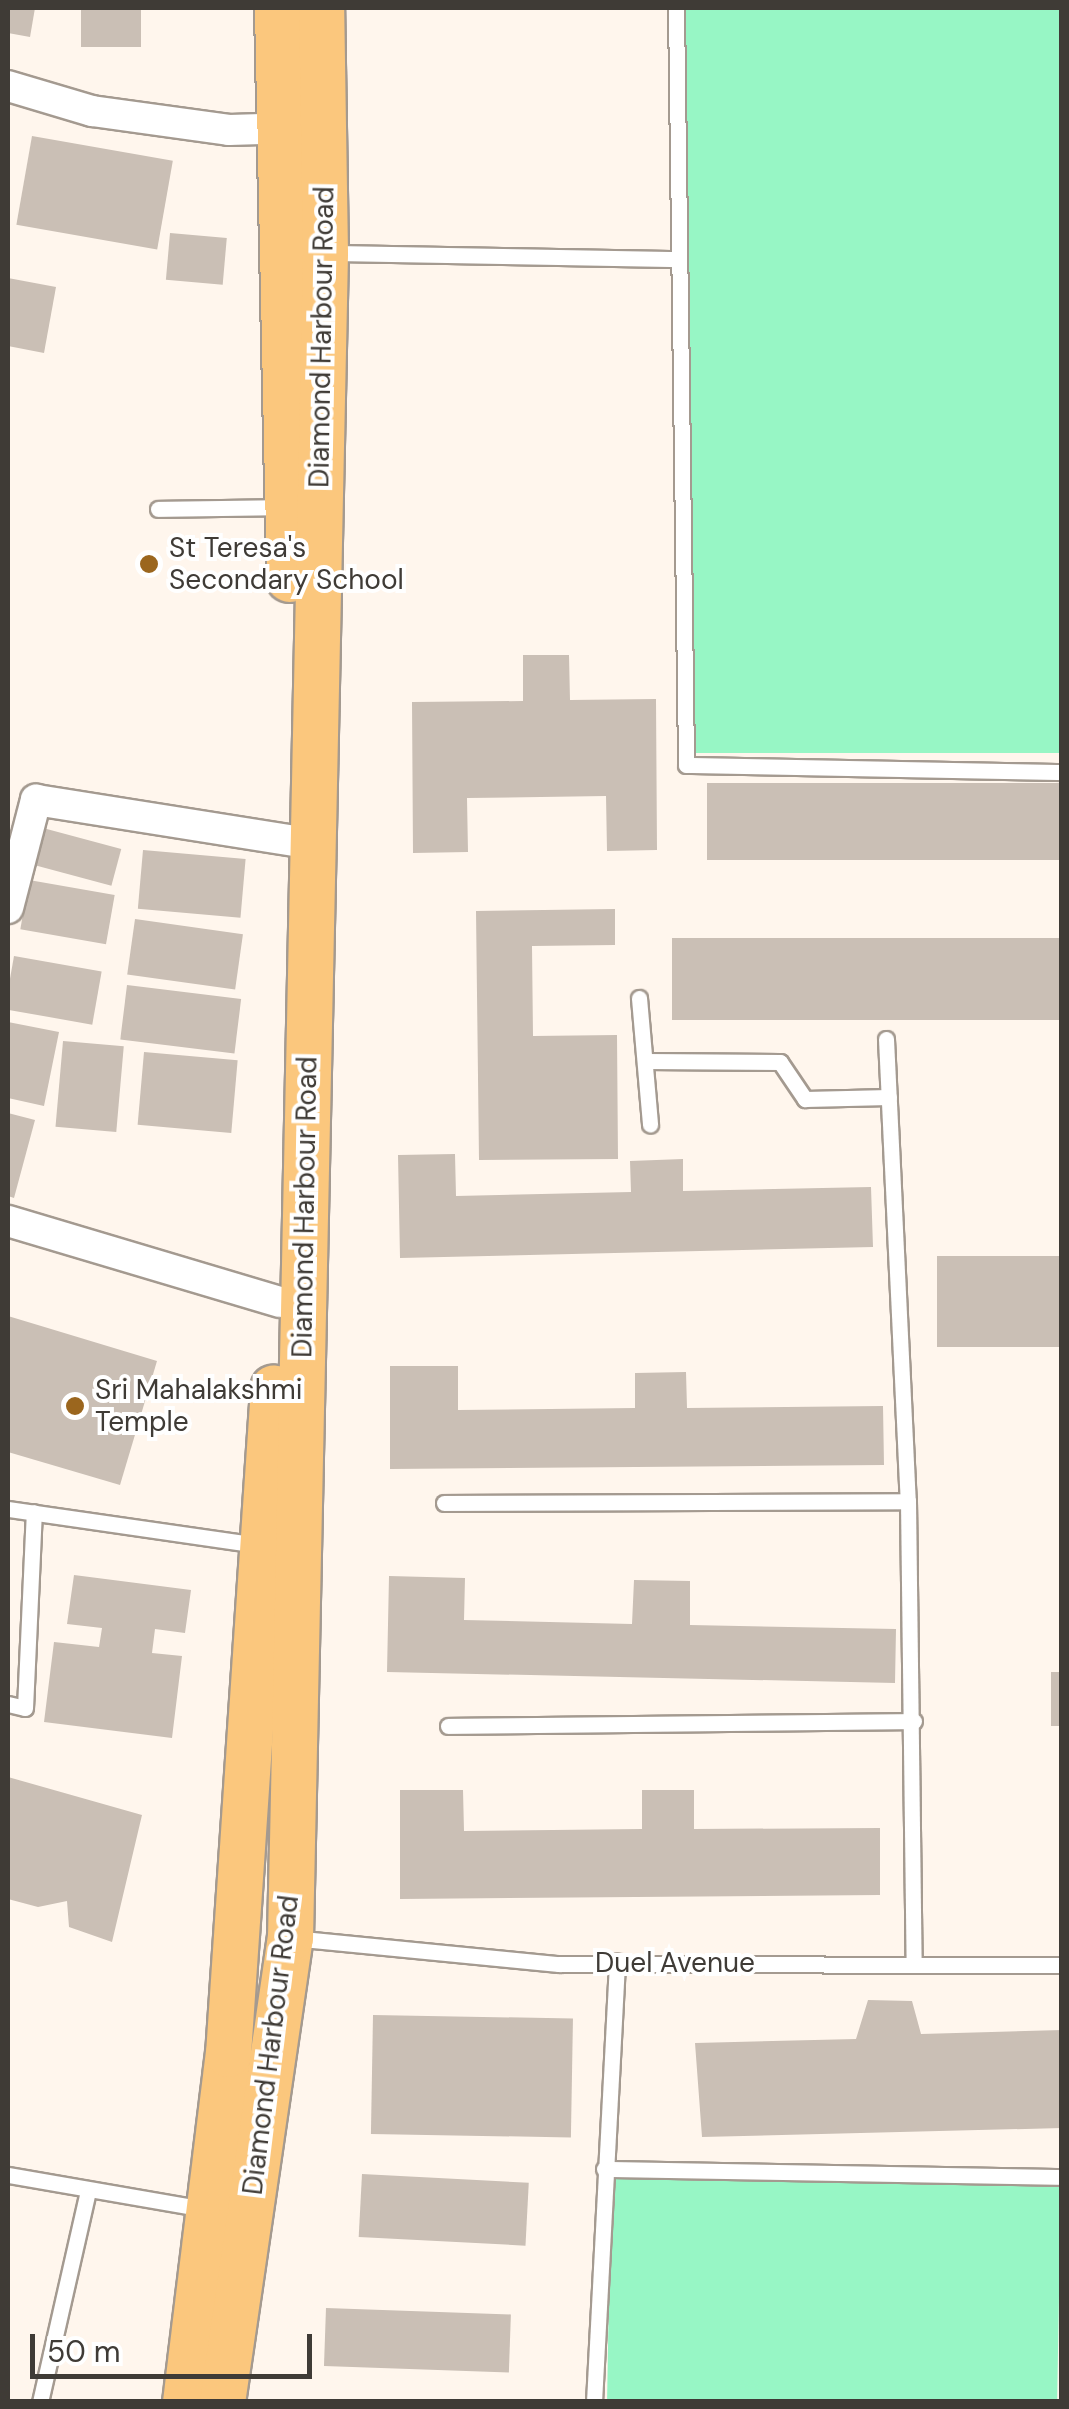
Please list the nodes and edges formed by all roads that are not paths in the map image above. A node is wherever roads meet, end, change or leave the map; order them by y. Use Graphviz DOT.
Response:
graph roads {
  1 [pos="277,8"];
  2 [pos="322,8"];
  3 [pos="676,8"];
  4 [pos="8,86"];
  5 [pos="302,128"];
  6 [pos="325,253"];
  7 [pos="676,259"];
  8 [pos="288,506"];
  9 [pos="158,509"];
  10 [pos="1062,772"];
  11 [pos="295,841"];
  12 [pos="8,908"];
  13 [pos="639,998"];
  14 [pos="886,1038"];
  15 [pos="646,1060"];
  16 [pos="889,1097"];
  17 [pos="650,1126"];
  18 [pos="8,1220"];
  19 [pos="280,1302"];
  20 [pos="908,1501"];
  21 [pos="444,1503"];
  22 [pos="8,1509"];
  23 [pos="34,1512"];
  24 [pos="261,1546"];
  25 [pos="8,1704"];
  26 [pos="914,1722"];
  27 [pos="448,1726"];
  28 [pos="290,1938"];
  29 [pos="617,1962"];
  30 [pos="914,1962"];
  31 [pos="1062,1964"];
  32 [pos="604,2169"];
  33 [pos="8,2175"];
  34 [pos="1062,2177"];
  35 [pos="88,2190"];
  36 [pos="209,2210"];
  37 [pos="40,2402"];
  38 [pos="185,2402"];
  39 [pos="222,2402"];
  40 [pos="594,2402"];
  1 -- 5 [label="main road, Diamond Harbour Road"];
  2 -- 5 [label="main road, Diamond Harbour Road"];
  3 -- 7 [label="lane"];
  4 -- 5 [label="street"];
  5 -- 6 [label="main road, Diamond Harbour Road"];
  5 -- 8 [label="main road, Diamond Harbour Road"];
  6 -- 7 [label="lane"];
  6 -- 28 [label="main road, Diamond Harbour Road"];
  7 -- 10 [label="lane"];
  8 -- 9 [label="lane"];
  8 -- 11 [label="main road, Diamond Harbour Road"];
  11 -- 12 [label="street"];
  11 -- 19 [label="main road, Diamond Harbour Road"];
  13 -- 15 [label="lane"];
  14 -- 16 [label="lane"];
  15 -- 16 [label="lane"];
  15 -- 17 [label="lane"];
  16 -- 20 [label="lane"];
  18 -- 19 [label="street"];
  19 -- 24 [label="main road, Diamond Harbour Road"];
  20 -- 21 [label="lane"];
  20 -- 26 [label="lane"];
  22 -- 23 [label="lane"];
  23 -- 24 [label="lane"];
  23 -- 25 [label="lane"];
  24 -- 36 [label="main road, Diamond Harbour Road"];
  26 -- 27 [label="lane"];
  26 -- 30 [label="lane"];
  28 -- 29 [label="lane, Duel Avenue"];
  28 -- 39 [label="main road, Diamond Harbour Road"];
  29 -- 30 [label="lane, Duel Avenue"];
  29 -- 32 [label="lane"];
  30 -- 31 [label="lane, Duel Avenue"];
  32 -- 34 [label="lane"];
  32 -- 40 [label="lane"];
  33 -- 35 [label="lane"];
  35 -- 36 [label="lane"];
  35 -- 37 [label="lane"];
  36 -- 38 [label="main road, Diamond Harbour Road"];
}
